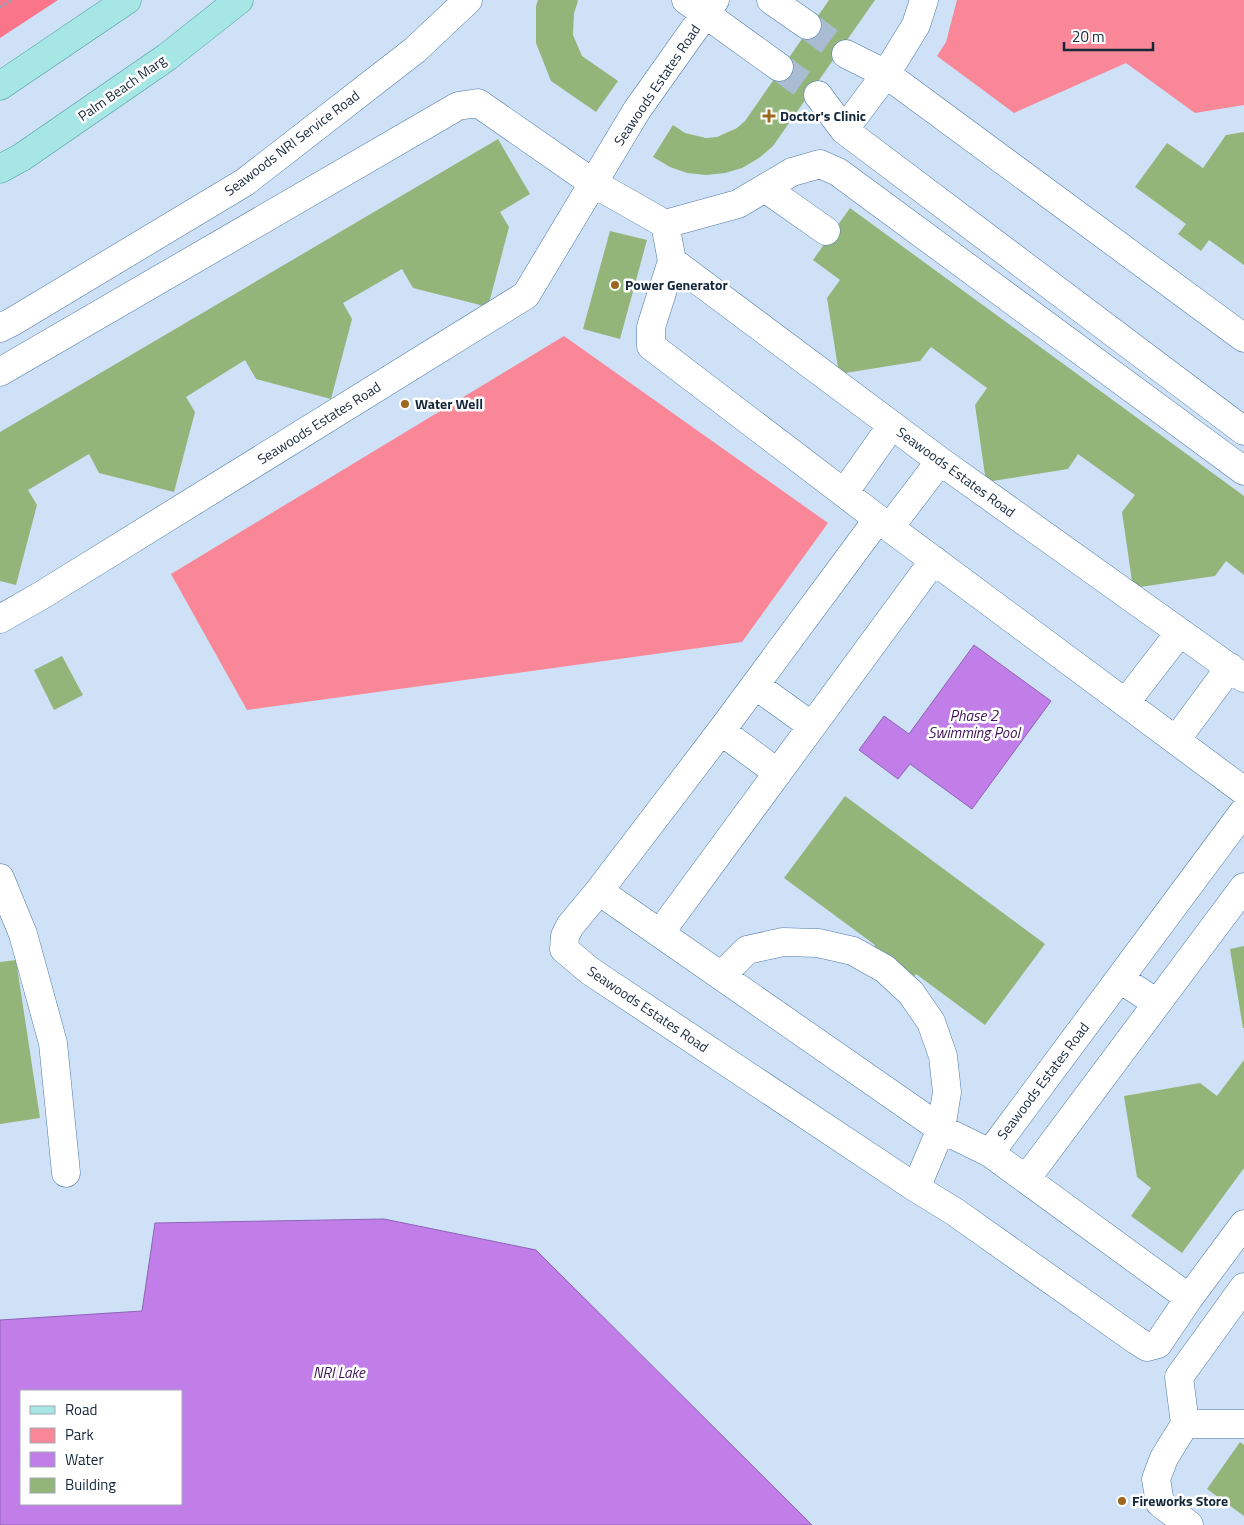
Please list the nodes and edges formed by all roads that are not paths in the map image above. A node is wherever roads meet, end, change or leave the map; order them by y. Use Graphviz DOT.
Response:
graph roads {
  1 [pos="127,0"];
  2 [pos="239,0"];
  3 [pos="468,0"];
  4 [pos="771,0"];
  5 [pos="924,0"];
  6 [pos="702,5"];
  7 [pos="806,25"];
  8 [pos="846,54"];
  9 [pos="779,67"];
  10 [pos="886,74"];
  11 [pos="0,86"];
  12 [pos="818,95"];
  13 [pos="844,130"];
  14 [pos="0,169"];
  15 [pos="593,183"];
  16 [pos="765,188"];
  17 [pos="665,224"];
  18 [pos="826,230"];
  19 [pos="672,261"];
  20 [pos="0,328"];
  21 [pos="1244,338"];
  22 [pos="0,372"];
  23 [pos="892,425"];
  24 [pos="1244,431"];
  25 [pos="940,461"];
  26 [pos="1244,471"];
  27 [pos="844,493"];
  28 [pos="884,523"];
  29 [pos="934,560"];
  30 [pos="0,619"];
  31 [pos="1180,632"];
  32 [pos="1237,673"];
  33 [pos="754,685"];
  34 [pos="1126,702"];
  35 [pos="812,726"];
  36 [pos="721,731"];
  37 [pos="1176,740"];
  38 [pos="778,773"];
  39 [pos="1244,791"];
  40 [pos="1244,811"];
  41 [pos="0,878"];
  42 [pos="1244,887"];
  43 [pos="599,891"];
  44 [pos="660,933"];
  45 [pos="721,976"];
  46 [pos="1120,979"];
  47 [pos="1157,1003"];
  48 [pos="941,1129"];
  49 [pos="990,1153"];
  50 [pos="66,1173"];
  51 [pos="1026,1179"];
  52 [pos="916,1188"];
  53 [pos="1244,1224"];
  54 [pos="1244,1287"];
  55 [pos="1189,1298"];
  56 [pos="1185,1424"];
  57 [pos="1244,1424"];
  58 [pos="1189,1525"];
  1 -- 11 [label="main road"];
  2 -- 14 [label="main road, Palm Beach Marg"];
  3 -- 20 [label="street, Seawoods NRI Service Road"];
  4 -- 7 [label="street"];
  5 -- 10 [label="street"];
  6 -- 9 [label="street, Seawoods Estates Road"];
  6 -- 15 [label="street, Seawoods Estates Road"];
  8 -- 10 [label="street"];
  10 -- 13 [label="street"];
  10 -- 21 [label="street"];
  12 -- 13 [label="street"];
  13 -- 24 [label="street"];
  15 -- 17 [label="street"];
  15 -- 22 [label="street"];
  15 -- 30 [label="street, Seawoods Estates Road"];
  16 -- 17 [label="street"];
  16 -- 18 [label="street"];
  16 -- 26 [label="street"];
  17 -- 19 [label="street"];
  19 -- 23 [label="street, Seawoods Estates Road"];
  19 -- 27 [label="street"];
  23 -- 25 [label="street, Seawoods Estates Road"];
  23 -- 27 [label="street"];
  25 -- 28 [label="street, Seawoods Estates Road"];
  25 -- 31 [label="street, Seawoods Estates Road"];
  27 -- 28 [label="street"];
  28 -- 29 [label="street"];
  28 -- 33 [label="street, Seawoods Estates Road"];
  29 -- 34 [label="street"];
  29 -- 35 [label="street"];
  31 -- 32 [label="street, Seawoods Estates Road"];
  31 -- 34 [label="street"];
  32 -- 37 [label="street"];
  33 -- 35 [label="street"];
  33 -- 36 [label="street, Seawoods Estates Road"];
  34 -- 37 [label="street"];
  35 -- 38 [label="street"];
  36 -- 38 [label="street"];
  36 -- 43 [label="street, Seawoods Estates Road"];
  37 -- 39 [label="street"];
  38 -- 44 [label="street"];
  40 -- 46 [label="street, Seawoods Estates Road"];
  41 -- 50 [label="street"];
  42 -- 47 [label="street"];
  43 -- 44 [label="street"];
  43 -- 52 [label="street, Seawoods Estates Road"];
  44 -- 45 [label="street"];
  45 -- 48 [label="street"];
  45 -- 48 [label="street"];
  46 -- 47 [label="street"];
  46 -- 49 [label="street, Seawoods Estates Road"];
  47 -- 51 [label="street"];
  48 -- 49 [label="street"];
  48 -- 52 [label="street"];
  49 -- 51 [label="street, Seawoods Estates Road"];
  51 -- 55 [label="street, Seawoods Estates Road"];
  52 -- 55 [label="street, Seawoods Estates Road"];
  53 -- 55 [label="street, Seawoods Estates Road"];
  54 -- 56 [label="street"];
  56 -- 57 [label="street"];
  56 -- 58 [label="street"];
}
